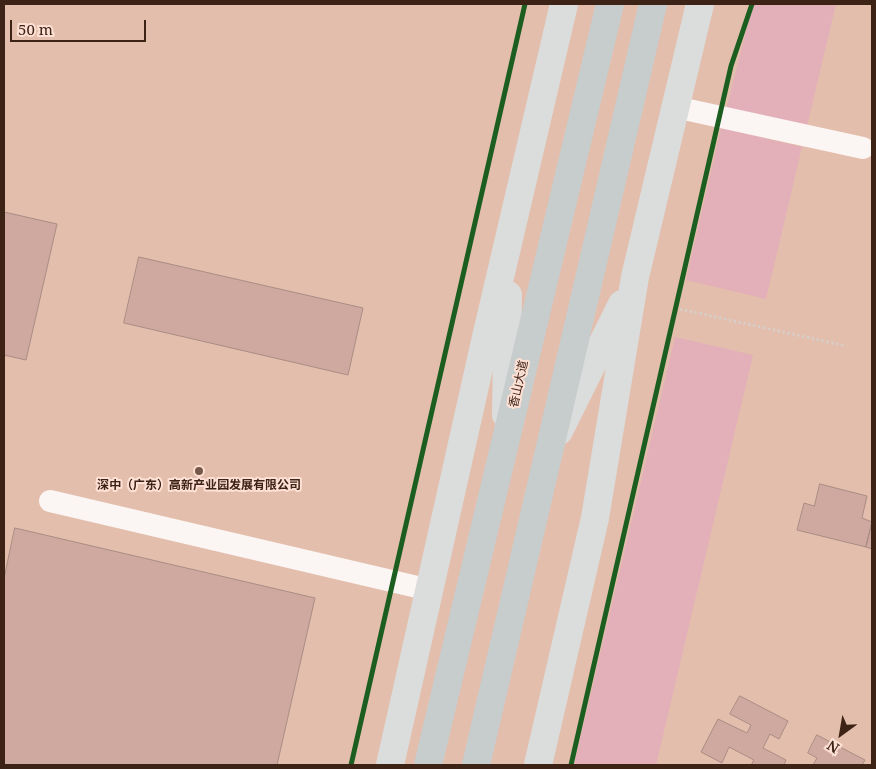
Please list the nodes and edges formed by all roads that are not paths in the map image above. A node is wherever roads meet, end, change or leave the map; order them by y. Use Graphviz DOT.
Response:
graph roads {
  1 [pos="564,4"];
  2 [pos="610,4"];
  3 [pos="653,4"];
  4 [pos="700,4"];
  5 [pos="675,107"];
  6 [pos="863,148"];
  7 [pos="509,241"];
  8 [pos="635,277"];
  9 [pos="505,441"];
  10 [pos="549,453"];
  11 [pos="50,501"];
  12 [pos="430,590"];
  13 [pos="390,765"];
  14 [pos="428,765"];
  15 [pos="476,765"];
  16 [pos="538,765"];
  1 -- 7 [label="main road"];
  2 -- 9 [label="highway, 香山大道"];
  3 -- 10 [label="highway"];
  4 -- 5 [label="main road"];
  5 -- 6 [label="street"];
  5 -- 8 [label="main road"];
  7 -- 9 [label="main road"];
  7 -- 12 [label="main road"];
  8 -- 10 [label="main road"];
  8 -- 16 [label="main road"];
  9 -- 14 [label="highway, 香山大道"];
  10 -- 15 [label="highway"];
  11 -- 12 [label="street"];
  12 -- 13 [label="main road"];
}
